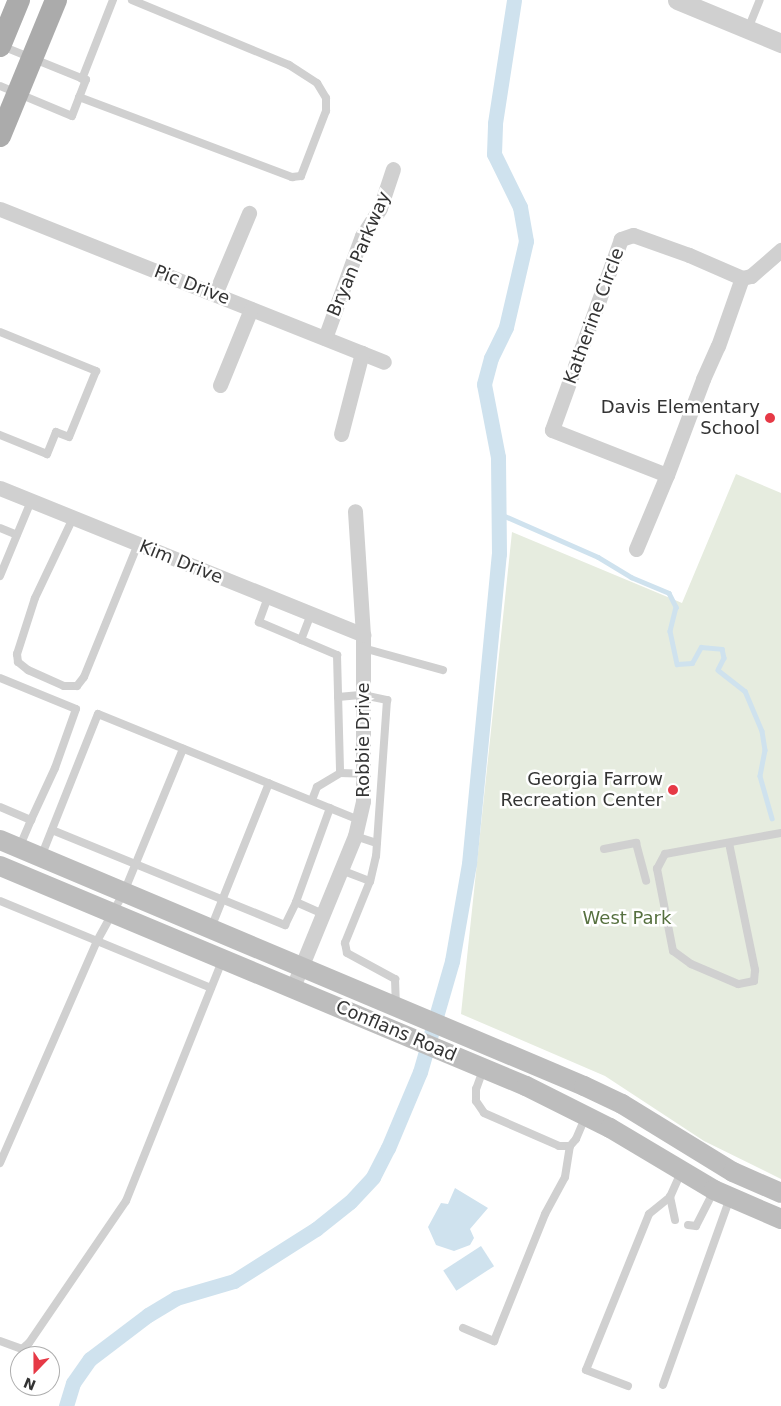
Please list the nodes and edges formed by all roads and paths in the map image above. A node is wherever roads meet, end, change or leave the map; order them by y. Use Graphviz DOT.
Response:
graph roads {
  1 [pos="19,0"];
  2 [pos="56,0"];
  3 [pos="113,0"];
  4 [pos="132,0"];
  5 [pos="677,0"];
  6 [pos="760,0"];
  7 [pos="748,29"];
  8 [pos="781,43"];
  9 [pos="0,46"];
  10 [pos="32,58"];
  11 [pos="82,79"];
  12 [pos="79,97"];
  13 [pos="7,98"];
  14 [pos="0,136"];
  15 [pos="393,170"];
  16 [pos="0,208"];
  17 [pos="249,213"];
  18 [pos="781,250"];
  19 [pos="742,278"];
  20 [pos="215,294"];
  21 [pos="251,309"];
  22 [pos="0,332"];
  23 [pos="325,338"];
  24 [pos="362,353"];
  25 [pos="384,362"];
  26 [pos="220,384"];
  27 [pos="341,434"];
  28 [pos="0,435"];
  29 [pos="667,475"];
  30 [pos="0,488"];
  31 [pos="31,501"];
  32 [pos="355,511"];
  33 [pos="73,518"];
  34 [pos="0,528"];
  35 [pos="17,535"];
  36 [pos="138,544"];
  37 [pos="636,549"];
  38 [pos="0,576"];
  39 [pos="268,597"];
  40 [pos="311,614"];
  41 [pos="301,640"];
  42 [pos="363,642"];
  43 [pos="443,670"];
  44 [pos="0,678"];
  45 [pos="363,696"];
  46 [pos="338,697"];
  47 [pos="183,749"];
  48 [pos="340,773"];
  49 [pos="363,774"];
  50 [pos="269,783"];
  51 [pos="312,800"];
  52 [pos="0,807"];
  53 [pos="330,808"];
  54 [pos="31,820"];
  55 [pos="359,820"];
  56 [pos="52,830"];
  57 [pos="781,833"];
  58 [pos="355,836"];
  59 [pos="0,840"];
  60 [pos="729,842"];
  61 [pos="377,843"];
  62 [pos="19,848"];
  63 [pos="604,849"];
  64 [pos="41,857"];
  65 [pos="135,864"];
  66 [pos="0,866"];
  67 [pos="341,870"];
  68 [pos="370,881"];
  69 [pos="646,881"];
  70 [pos="124,892"];
  71 [pos="222,900"];
  72 [pos="0,901"];
  73 [pos="296,902"];
  74 [pos="112,912"];
  75 [pos="323,914"];
  76 [pos="211,928"];
  77 [pos="96,941"];
  78 [pos="223,958"];
  79 [pos="302,966"];
  80 [pos="293,987"];
  81 [pos="211,988"];
  82 [pos="401,1007"];
  83 [pos="476,1065"];
  84 [pos="596,1092"];
  85 [pos="586,1115"];
  86 [pos="570,1146"];
  87 [pos="0,1163"];
  88 [pos="681,1172"];
  89 [pos="781,1193"];
  90 [pos="722,1194"];
  91 [pos="670,1198"];
  92 [pos="781,1219"];
  93 [pos="675,1220"];
  94 [pos="688,1225"];
  95 [pos="463,1328"];
  96 [pos="0,1341"];
  97 [pos="663,1385"];
  98 [pos="628,1386"];
  1 -- 9 [label="main road"];
  2 -- 10 [label="main road"];
  3 -- 11 [label="lane"];
  4 -- 12 [label="lane"];
  5 -- 7 [label="street"];
  6 -- 7 [label="lane"];
  7 -- 8 [label="street"];
  9 -- 10 [label="lane"];
  10 -- 11 [label="lane"];
  10 -- 13 [label="main road"];
  11 -- 12 [label="lane"];
  12 -- 13 [label="lane"];
  13 -- 14 [label="main road"];
  15 -- 23 [label="street, Bryan Parkway"];
  16 -- 20 [label="street, Pic Drive"];
  17 -- 20 [label="street"];
  18 -- 19 [label="street"];
  19 -- 29 [label="street"];
  19 -- 29 [label="street, Katherine Circle"];
  20 -- 21 [label="street, Pic Drive"];
  21 -- 23 [label="street, Pic Drive"];
  21 -- 26 [label="street"];
  22 -- 28 [label="lane"];
  23 -- 24 [label="street, Pic Drive"];
  24 -- 25 [label="street, Pic Drive"];
  24 -- 27 [label="street"];
  29 -- 37 [label="street"];
  30 -- 31 [label="street, Kim Drive"];
  31 -- 33 [label="street, Kim Drive"];
  31 -- 35 [label="lane"];
  32 -- 42 [label="street, Robbie Drive"];
  33 -- 36 [label="street, Kim Drive"];
  33 -- 36 [label="lane"];
  34 -- 35 [label="lane"];
  35 -- 38 [label="lane"];
  36 -- 39 [label="street, Kim Drive"];
  39 -- 40 [label="street, Kim Drive"];
  39 -- 41 [label="lane"];
  40 -- 41 [label="lane"];
  40 -- 42 [label="street, Kim Drive"];
  41 -- 46 [label="lane"];
  42 -- 43 [label="lane"];
  42 -- 45 [label="street, Robbie Drive"];
  44 -- 54 [label="lane"];
  45 -- 46 [label="lane"];
  45 -- 49 [label="street, Robbie Drive"];
  45 -- 61 [label="lane"];
  46 -- 48 [label="lane"];
  47 -- 50 [label="lane"];
  47 -- 56 [label="lane"];
  47 -- 65 [label="lane"];
  48 -- 49 [label="lane"];
  48 -- 51 [label="lane"];
  49 -- 55 [label="street, Robbie Drive"];
  50 -- 51 [label="lane"];
  50 -- 71 [label="lane"];
  51 -- 53 [label="lane"];
  52 -- 54 [label="lane"];
  53 -- 55 [label="lane"];
  53 -- 73 [label="lane"];
  54 -- 62 [label="lane"];
  55 -- 58 [label="street, Robbie Drive"];
  56 -- 64 [label="lane"];
  56 -- 65 [label="lane"];
  57 -- 60 [label="lane"];
  58 -- 61 [label="lane"];
  58 -- 67 [label="street, Robbie Drive"];
  59 -- 62 [label="main road, Conflans Road"];
  60 -- 60 [label="lane"];
  61 -- 68 [label="lane"];
  62 -- 64 [label="main road, Conflans Road"];
  63 -- 69 [label="lane"];
  64 -- 70 [label="main road, Conflans Road"];
  65 -- 70 [label="lane"];
  65 -- 71 [label="lane"];
  66 -- 74 [label="main road, Conflans Road"];
  67 -- 68 [label="lane"];
  67 -- 75 [label="street, Robbie Drive"];
  68 -- 82 [label="lane"];
  70 -- 74 [label="lane"];
  70 -- 76 [label="main road, Conflans Road"];
  71 -- 73 [label="lane"];
  71 -- 76 [label="lane"];
  72 -- 77 [label="lane"];
  73 -- 75 [label="lane"];
  74 -- 77 [label="lane"];
  74 -- 78 [label="main road, Conflans Road"];
  75 -- 79 [label="street, Robbie Drive"];
  76 -- 79 [label="main road, Conflans Road"];
  77 -- 81 [label="lane"];
  77 -- 87 [label="lane"];
  78 -- 80 [label="main road, Conflans Road"];
  78 -- 81 [label="lane"];
  79 -- 80 [label="street, Robbie Drive"];
  79 -- 82 [label="main road, Conflans Road"];
  80 -- 83 [label="main road, Conflans Road"];
  81 -- 96 [label="lane"];
  82 -- 84 [label="main road, Conflans Road"];
  83 -- 85 [label="main road, Conflans Road"];
  83 -- 86 [label="lane"];
  84 -- 85 [label="main road"];
  84 -- 89 [label="main road, Conflans Road"];
  85 -- 86 [label="lane"];
  85 -- 88 [label="main road, Conflans Road"];
  86 -- 95 [label="lane"];
  88 -- 90 [label="main road, Conflans Road"];
  88 -- 91 [label="lane"];
  90 -- 92 [label="main road, Conflans Road"];
  90 -- 94 [label="lane"];
  90 -- 97 [label="lane"];
  91 -- 93 [label="lane"];
  91 -- 98 [label="lane"];
}
